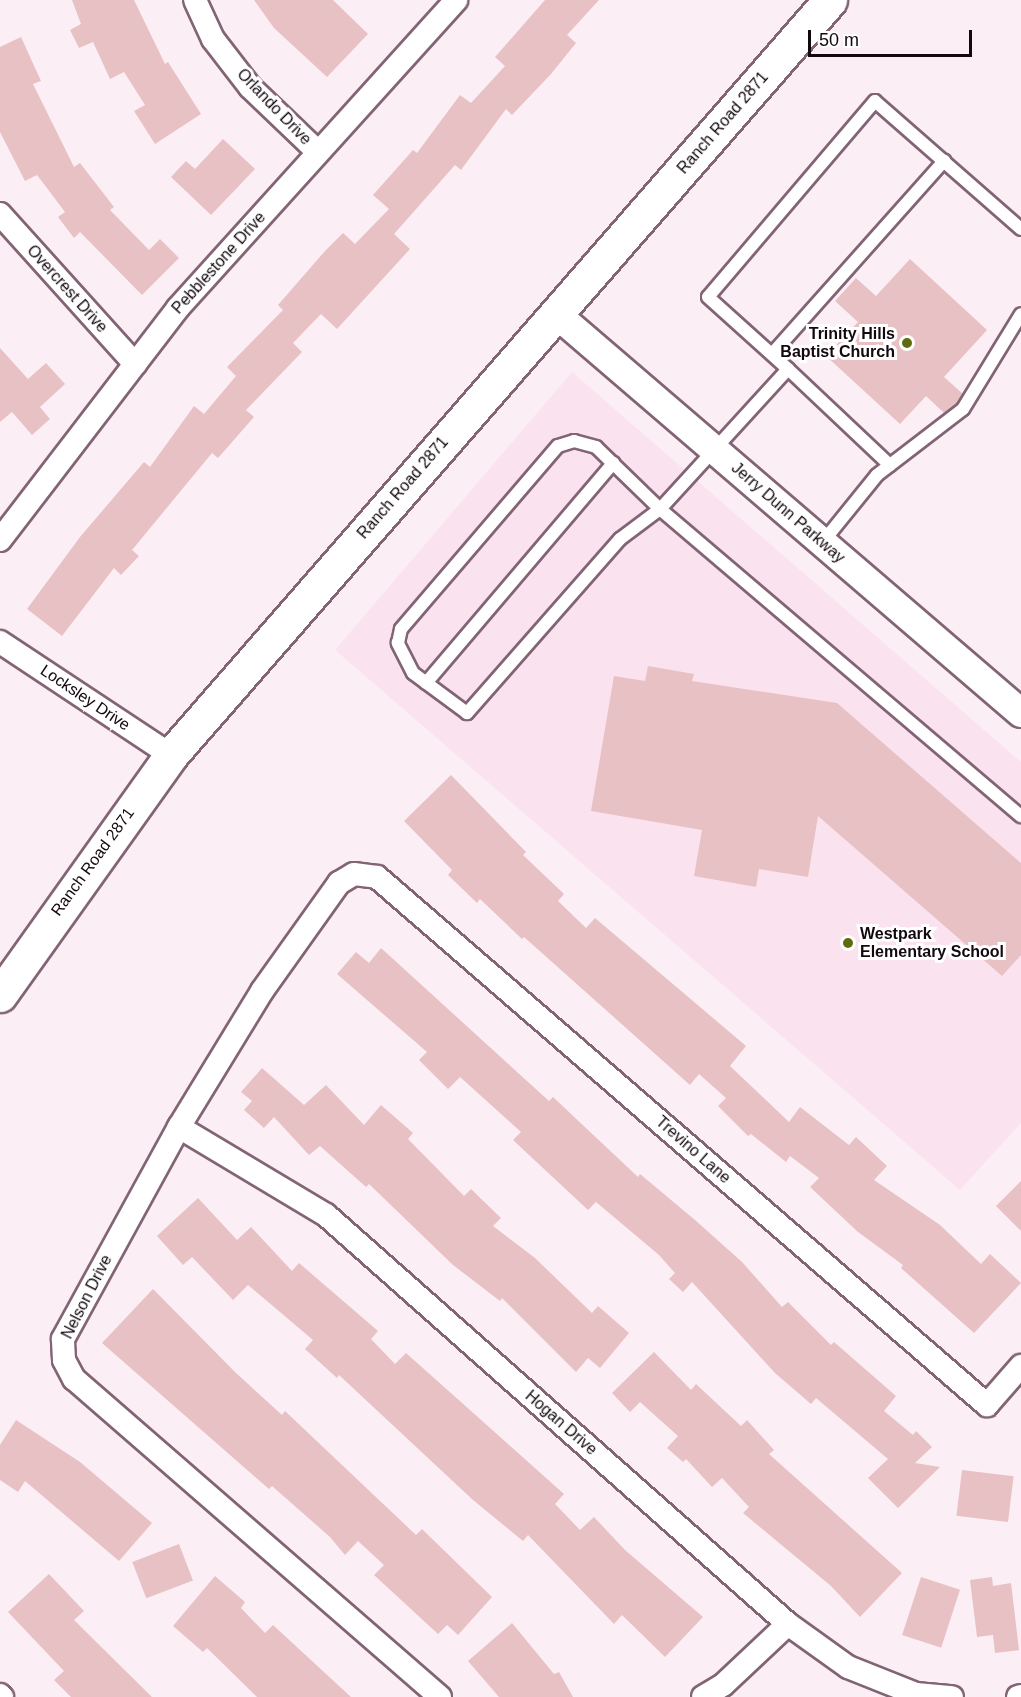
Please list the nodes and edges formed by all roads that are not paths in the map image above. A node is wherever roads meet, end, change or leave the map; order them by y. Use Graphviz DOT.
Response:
graph roads {
  1 [pos="195,0"];
  2 [pos="456,0"];
  3 [pos="830,0"];
  4 [pos="318,152"];
  5 [pos="944,161"];
  6 [pos="0,214"];
  7 [pos="1021,229"];
  8 [pos="555,313"];
  9 [pos="1021,314"];
  10 [pos="772,354"];
  11 [pos="135,364"];
  12 [pos="788,369"];
  13 [pos="715,451"];
  14 [pos="613,463"];
  15 [pos="890,465"];
  16 [pos="660,509"];
  17 [pos="0,540"];
  18 [pos="822,543"];
  19 [pos="0,642"];
  20 [pos="426,683"];
  21 [pos="1021,713"];
  22 [pos="171,755"];
  23 [pos="1021,816"];
  24 [pos="354,874"];
  25 [pos="0,995"];
  26 [pos="179,1127"];
  27 [pos="1021,1366"];
  28 [pos="788,1624"];
  29 [pos="440,1697"];
  30 [pos="703,1697"];
  31 [pos="952,1697"];
  1 -- 4 [label="street, Orlando Drive"];
  2 -- 4 [label="street, Pebblestone Drive"];
  3 -- 8 [label="main road, Ranch Road 2871"];
  4 -- 11 [label="street, Pebblestone Drive"];
  5 -- 7 [label="lane"];
  5 -- 10 [label="lane"];
  5 -- 10 [label="lane"];
  6 -- 11 [label="street, Overcrest Drive"];
  8 -- 13 [label="street, Jerry Dunn Parkway"];
  8 -- 22 [label="main road, Ranch Road 2871"];
  9 -- 15 [label="lane"];
  10 -- 12 [label="lane"];
  11 -- 17 [label="street, Pebblestone Drive"];
  12 -- 13 [label="lane"];
  12 -- 15 [label="lane"];
  13 -- 16 [label="lane"];
  13 -- 18 [label="street, Jerry Dunn Parkway"];
  14 -- 16 [label="lane"];
  14 -- 20 [label="lane"];
  14 -- 20 [label="lane"];
  15 -- 18 [label="lane"];
  16 -- 20 [label="lane"];
  16 -- 23 [label="lane"];
  18 -- 21 [label="street, Jerry Dunn Parkway"];
  19 -- 22 [label="street, Locksley Drive"];
  22 -- 25 [label="main road, Ranch Road 2871"];
  24 -- 26 [label="street, Nelson Drive"];
  24 -- 27 [label="street, Trevino Lane"];
  26 -- 28 [label="street, Hogan Drive"];
  26 -- 29 [label="street, Nelson Drive"];
  28 -- 30 [label="street"];
  28 -- 31 [label="street, Hogan Drive"];
}
